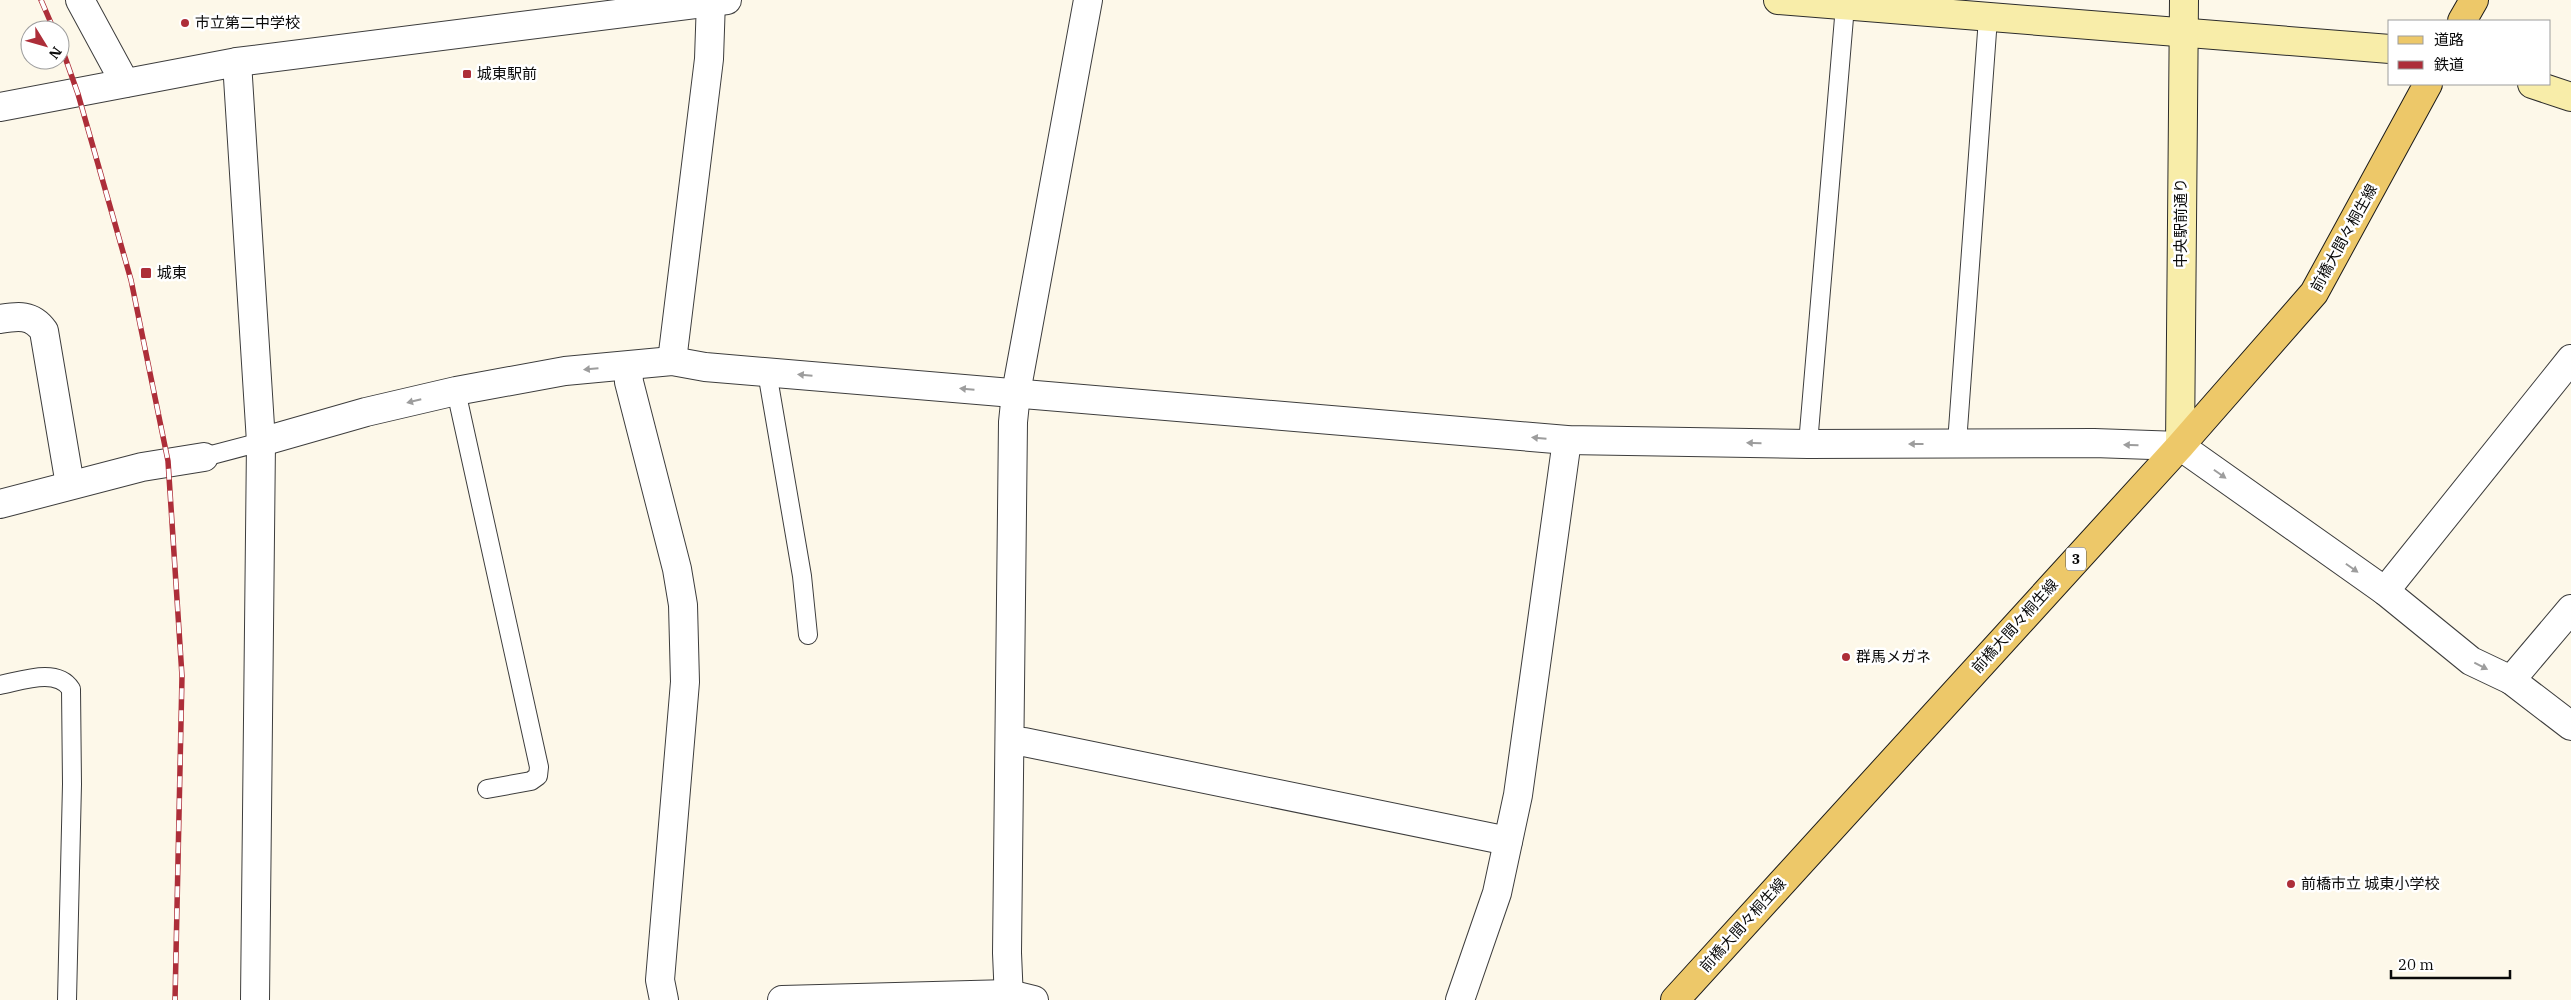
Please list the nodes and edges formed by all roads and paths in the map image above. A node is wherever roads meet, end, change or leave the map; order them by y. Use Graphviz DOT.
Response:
graph roads {
  1 [pos="80,0"];
  2 [pos="1088,0"];
  3 [pos="1778,0"];
  4 [pos="2184,0"];
  5 [pos="2474,0"];
  6 [pos="716,1"];
  7 [pos="1844,6"];
  8 [pos="1988,18"];
  9 [pos="2463,20"];
  10 [pos="2182,33"];
  11 [pos="2388,49"];
  12 [pos="237,62"];
  13 [pos="125,84"];
  14 [pos="2427,85"];
  15 [pos="2535,85"];
  16 [pos="2571,97"];
  17 [pos="0,108"];
  18 [pos="0,319"];
  19 [pos="2571,359"];
  20 [pos="672,361"];
  21 [pos="628,366"];
  22 [pos="767,372"];
  23 [pos="456,390"];
  24 [pos="1016,393"];
  25 [pos="1567,440"];
  26 [pos="261,442"];
  27 [pos="1957,443"];
  28 [pos="1808,444"];
  29 [pos="2180,446"];
  30 [pos="204,456"];
  31 [pos="70,485"];
  32 [pos="0,504"];
  33 [pos="2385,591"];
  34 [pos="2571,609"];
  35 [pos="808,635"];
  36 [pos="2511,680"];
  37 [pos="0,685"];
  38 [pos="2571,726"];
  39 [pos="1010,743"];
  40 [pos="487,788"];
  41 [pos="1508,842"];
  42 [pos="1017,998"];
  43 [pos="67,1000"];
  44 [pos="255,1000"];
  45 [pos="664,1000"];
  46 [pos="782,1000"];
  47 [pos="1460,1000"];
  48 [pos="1675,1000"];
  1 -- 13 [label="street"];
  2 -- 24 [label="street"];
  3 -- 7 [label="street"];
  4 -- 10 [label="street, 中央駅前通り"];
  5 -- 9 [label="main road"];
  6 -- 12 [label="street"];
  6 -- 20 [label="street"];
  7 -- 8 [label="street"];
  7 -- 28 [label="lane"];
  8 -- 10 [label="street"];
  8 -- 27 [label="lane"];
  10 -- 11 [label="street"];
  10 -- 29 [label="street, 中央駅前通り"];
  12 -- 13 [label="street"];
  12 -- 26 [label="street"];
  13 -- 17 [label="street"];
  14 -- 29 [label="main road, 前橋大間々桐生線 / 3"];
  15 -- 16 [label="street"];
  18 -- 31 [label="street"];
  19 -- 33 [label="street"];
  20 -- 21 [label="street"];
  20 -- 22 [label="street"];
  21 -- 23 [label="street, one-way"];
  21 -- 45 [label="street"];
  24 -- 22 [label="street, one-way"];
  22 -- 35 [label="lane"];
  23 -- 26 [label="street, one-way"];
  23 -- 40 [label="lane"];
  25 -- 24 [label="street, one-way"];
  24 -- 39 [label="street"];
  28 -- 25 [label="street, one-way"];
  25 -- 41 [label="street"];
  26 -- 30 [label="lane"];
  26 -- 44 [label="street"];
  27 -- 28 [label="street, one-way"];
  29 -- 27 [label="street, one-way"];
  29 -- 33 [label="street, one-way"];
  29 -- 48 [label="main road, 前橋大間々桐生線 / 3"];
  30 -- 31 [label="street"];
  31 -- 32 [label="street"];
  33 -- 36 [label="street, one-way"];
  34 -- 36 [label="street"];
  36 -- 38 [label="street"];
  37 -- 43 [label="lane"];
  39 -- 41 [label="street"];
  39 -- 42 [label="street"];
  41 -- 47 [label="street"];
  42 -- 46 [label="street"];
}
